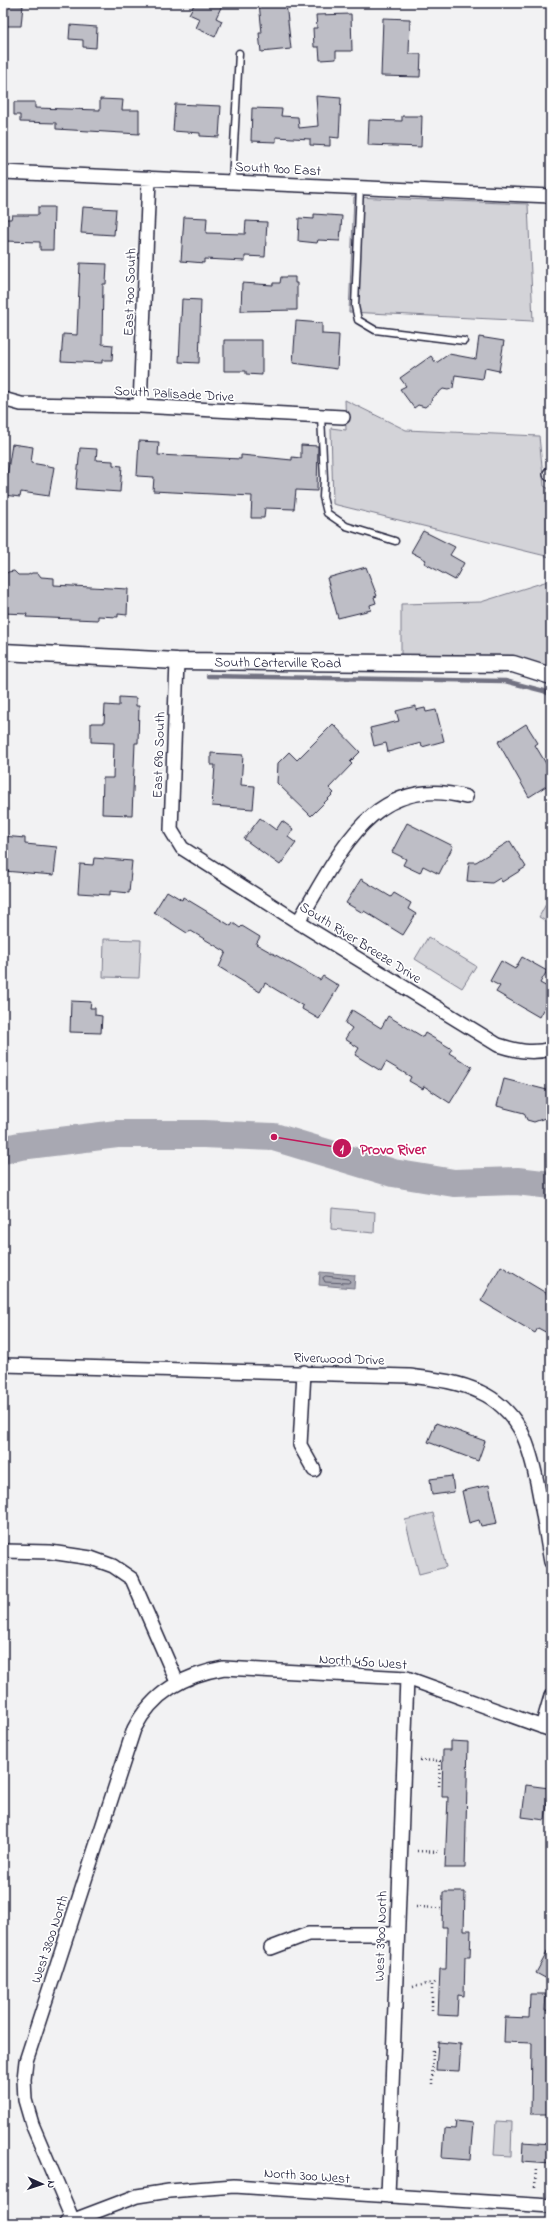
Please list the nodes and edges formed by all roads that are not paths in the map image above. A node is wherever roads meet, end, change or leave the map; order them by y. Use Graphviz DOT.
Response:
graph roads {
  1 [pos="239,53"];
  2 [pos="3,172"];
  3 [pos="149,178"];
  4 [pos="232,182"];
  5 [pos="360,187"];
  6 [pos="551,196"];
  7 [pos="464,341"];
  8 [pos="3,399"];
  9 [pos="140,406"];
  10 [pos="321,416"];
  11 [pos="344,417"];
  12 [pos="394,541"];
  13 [pos="3,652"];
  14 [pos="177,661"];
  15 [pos="551,676"];
  16 [pos="466,798"];
  17 [pos="182,848"];
  18 [pos="298,922"];
  19 [pos="551,1049"];
  20 [pos="3,1365"];
  21 [pos="304,1372"];
  22 [pos="314,1470"];
  23 [pos="3,1551"];
  24 [pos="551,1562"];
  25 [pos="406,1678"];
  26 [pos="177,1682"];
  27 [pos="551,1696"];
  28 [pos="546,1729"];
  29 [pos="396,1934"];
  30 [pos="271,1948"];
  31 [pos="388,2196"];
  32 [pos="551,2206"];
  33 [pos="71,2222"];
  1 -- 4 [label="lane"];
  2 -- 3 [label="street, South 900 East"];
  3 -- 4 [label="street, South 900 East"];
  3 -- 9 [label="street, East 700 South"];
  4 -- 5 [label="street, South 900 East"];
  5 -- 6 [label="street, South 900 East"];
  5 -- 7 [label="lane"];
  8 -- 9 [label="street, South Palisade Drive"];
  9 -- 10 [label="street, South Palisade Drive"];
  10 -- 11 [label="street, South Palisade Drive"];
  10 -- 12 [label="lane"];
  13 -- 14 [label="street, South Carterville Road"];
  14 -- 15 [label="street, South Carterville Road"];
  14 -- 17 [label="street, East 690 South"];
  16 -- 18 [label="street"];
  17 -- 18 [label="street, South River Breeze Drive"];
  18 -- 19 [label="street, South River Breeze Drive"];
  20 -- 21 [label="street, Riverwood Drive"];
  21 -- 22 [label="street"];
  21 -- 24 [label="street, Riverwood Drive"];
  23 -- 26 [label="street"];
  25 -- 26 [label="street, North 450 West"];
  25 -- 28 [label="street, North 450 West"];
  25 -- 29 [label="street, West 3900 North"];
  26 -- 33 [label="street, West 3800 North"];
  27 -- 28 [label="street"];
  29 -- 30 [label="street"];
  29 -- 31 [label="street, West 3900 North"];
  31 -- 32 [label="street, North 300 West"];
  31 -- 33 [label="street, North 300 West"];
}
